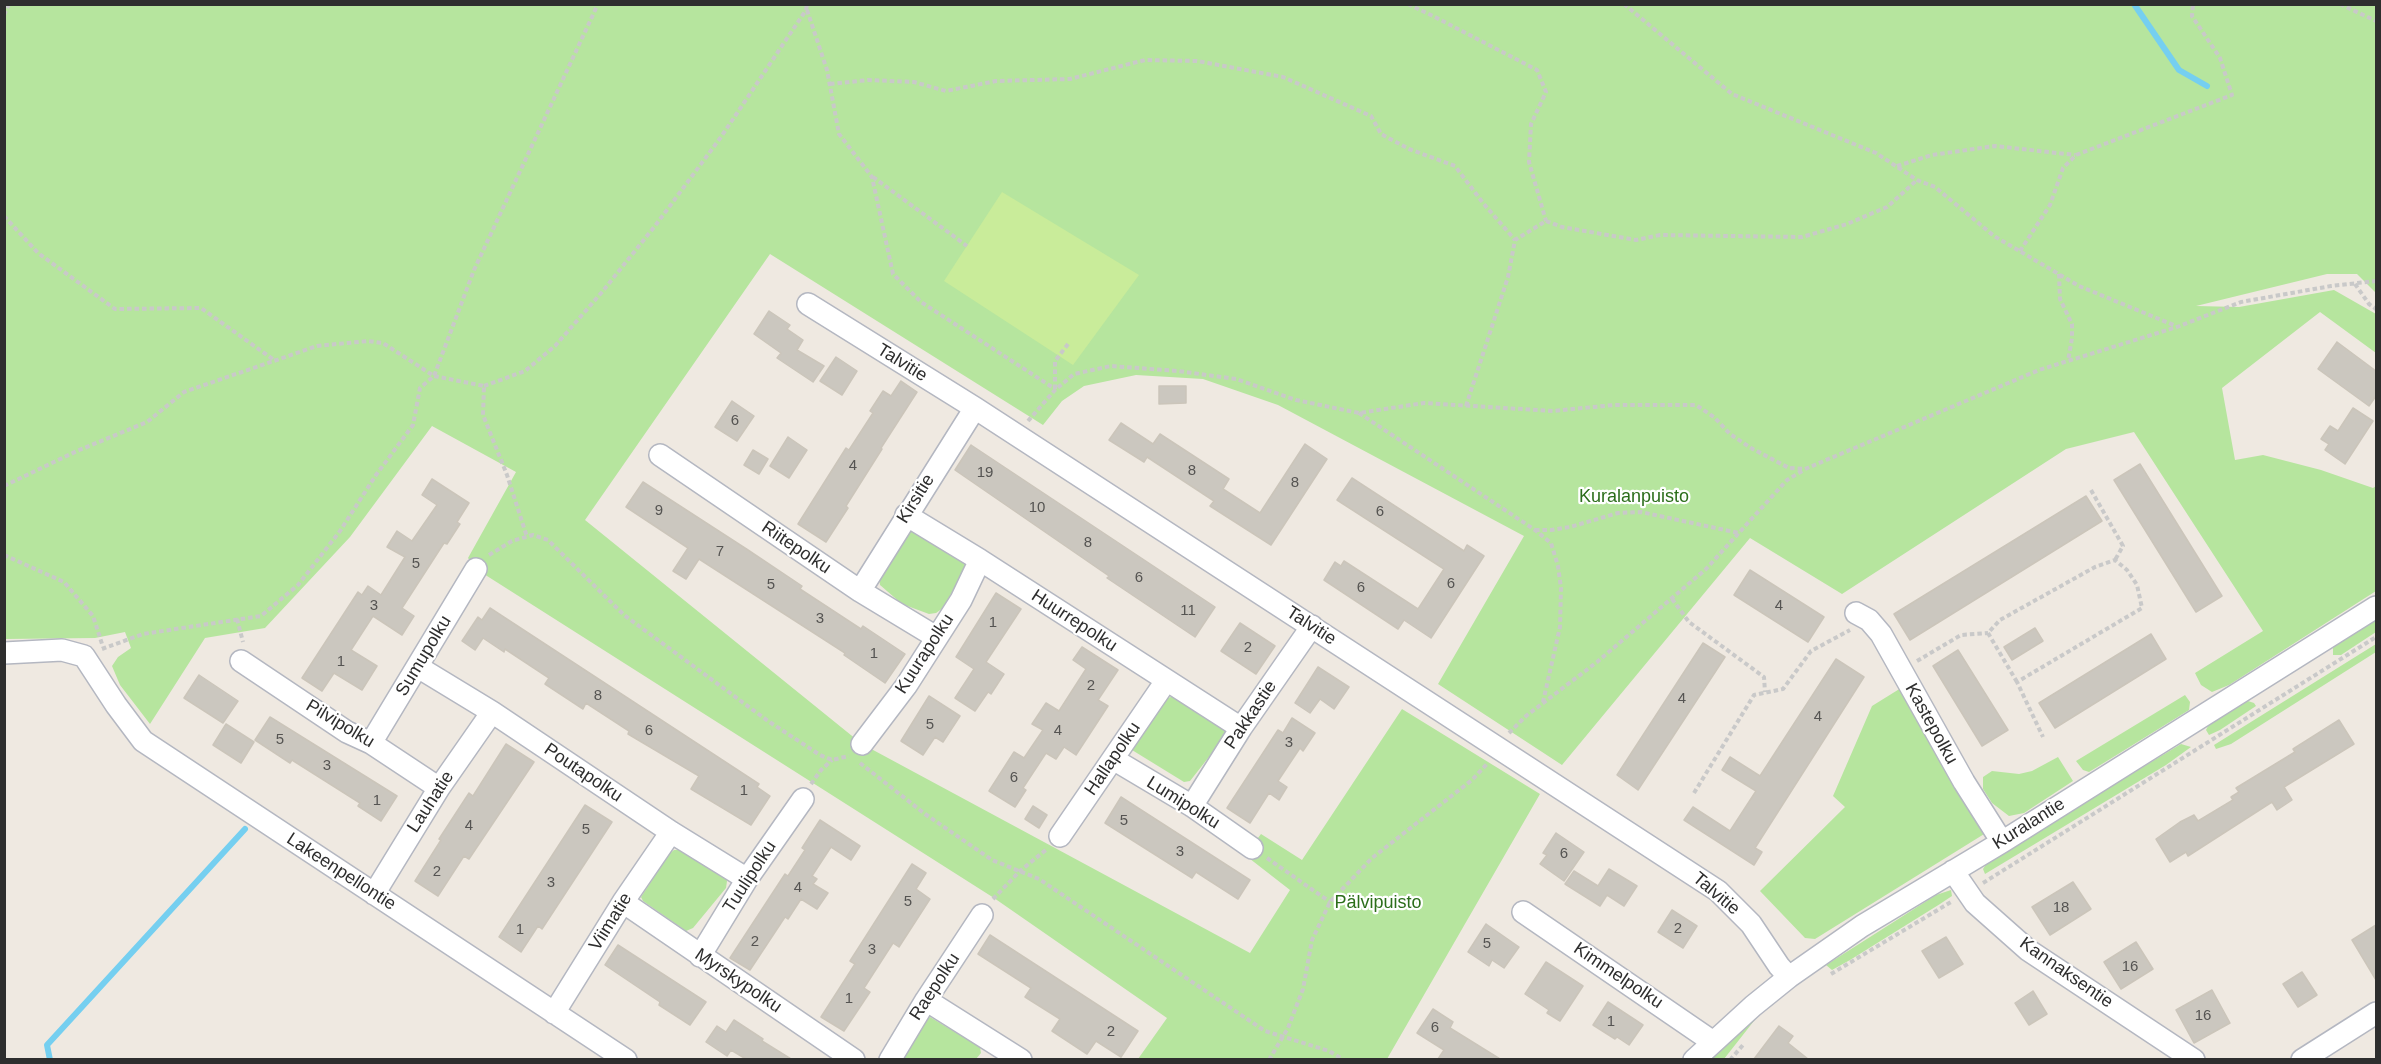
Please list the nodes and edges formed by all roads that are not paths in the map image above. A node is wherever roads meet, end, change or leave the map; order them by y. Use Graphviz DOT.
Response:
graph roads {
  1 [pos="808,304"];
  2 [pos="975,408"];
  3 [pos="660,455"];
  4 [pos="906,515"];
  5 [pos="980,560"];
  6 [pos="476,568"];
  7 [pos="860,591"];
  8 [pos="2376,607"];
  9 [pos="1862,617"];
  10 [pos="1312,626"];
  11 [pos="936,637"];
  12 [pos="4,653"];
  13 [pos="241,661"];
  14 [pos="418,667"];
  15 [pos="1166,681"];
  16 [pos="492,712"];
  17 [pos="1241,728"];
  18 [pos="371,744"];
  19 [pos="862,744"];
  20 [pos="1113,759"];
  21 [pos="439,788"];
  22 [pos="803,799"];
  23 [pos="1192,806"];
  24 [pos="671,832"];
  25 [pos="1060,836"];
  26 [pos="2002,842"];
  27 [pos="1252,848"];
  28 [pos="1953,871"];
  29 [pos="747,879"];
  30 [pos="374,894"];
  31 [pos="623,902"];
  32 [pos="1523,912"];
  33 [pos="982,915"];
  34 [pos="700,956"];
  35 [pos="1789,977"];
  36 [pos="926,1000"];
  37 [pos="554,1013"];
  38 [pos="2376,1013"];
  39 [pos="1713,1041"];
  40 [pos="996,1053"];
  41 [pos="626,1059"];
  42 [pos="854,1059"];
  43 [pos="890,1059"];
  44 [pos="1021,1059"];
  45 [pos="1694,1059"];
  46 [pos="2194,1059"];
  47 [pos="2302,1059"];
  1 -- 2 [label="street, Talvitie"];
  2 -- 4 [label="street, Kirsitie"];
  2 -- 10 [label="street, Talvitie"];
  3 -- 7 [label="street, Riitepolku"];
  4 -- 5 [label="street, Huurrepolku"];
  4 -- 7 [label="street, Kirsitie"];
  5 -- 11 [label="street, Kuurapolku"];
  5 -- 15 [label="street, Huurrepolku"];
  6 -- 14 [label="street, Sumupolku"];
  7 -- 11 [label="street, Riitepolku"];
  8 -- 26 [label="street, Kuralantie"];
  9 -- 26 [label="street, Kastepolku"];
  10 -- 17 [label="street, Pakkastie"];
  10 -- 35 [label="street, Talvitie"];
  11 -- 19 [label="street, Kuurapolku"];
  12 -- 30 [label="street, Lakeenpellontie"];
  13 -- 18 [label="street, Pilvipolku"];
  14 -- 16 [label="street, Poutapolku"];
  14 -- 18 [label="street, Sumupolku"];
  15 -- 17 [label="street, Huurrepolku"];
  15 -- 20 [label="street, Hallapolku"];
  16 -- 21 [label="street, Lauhatie"];
  16 -- 24 [label="street, Poutapolku"];
  17 -- 23 [label="street, Pakkastie"];
  18 -- 21 [label="street, Pilvipolku"];
  20 -- 23 [label="street, Lumipolku"];
  20 -- 25 [label="street, Hallapolku"];
  21 -- 30 [label="street, Lauhatie"];
  22 -- 29 [label="street, Tuulipolku"];
  23 -- 27 [label="street, Lumipolku"];
  24 -- 29 [label="street, Poutapolku"];
  24 -- 31 [label="street, Viimatie"];
  26 -- 28 [label="street, Kuralantie"];
  28 -- 35 [label="street, Kuralantie"];
  28 -- 46 [label="street, Kannaksentie"];
  29 -- 34 [label="street, Tuulipolku"];
  30 -- 37 [label="street, Lakeenpellontie"];
  31 -- 34 [label="street, Myrskypolku"];
  31 -- 37 [label="street, Viimatie"];
  32 -- 39 [label="street, Kimmelpolku"];
  33 -- 36 [label="street, Raepolku"];
  34 -- 42 [label="street, Myrskypolku"];
  35 -- 39 [label="street, Kuralantie"];
  36 -- 40 [label="street"];
  36 -- 43 [label="street, Raepolku"];
  37 -- 41 [label="street, Lakeenpellontie"];
  38 -- 47 [label="street"];
  39 -- 45 [label="street, Kuralantie"];
  40 -- 44 [label="street"];
}
